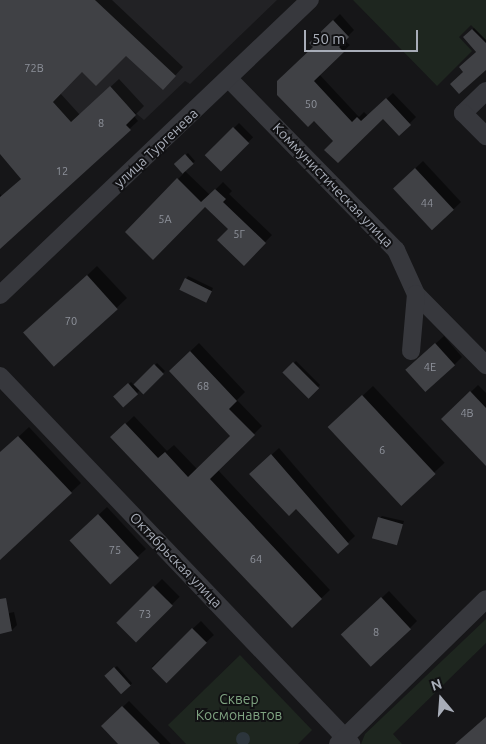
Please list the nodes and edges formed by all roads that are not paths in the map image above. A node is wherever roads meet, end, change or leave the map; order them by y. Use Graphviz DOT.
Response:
graph roads {
  1 [pos="310,0"];
  2 [pos="229,79"];
  3 [pos="486,91"];
  4 [pos="486,136"];
  5 [pos="416,294"];
  6 [pos="0,295"];
  7 [pos="411,350"];
  8 [pos="486,364"];
  9 [pos="0,376"];
  10 [pos="486,599"];
  11 [pos="345,742"];
  1 -- 2 [label="street, улица Тургенева"];
  2 -- 5 [label="street, Коммунистическая улица"];
  2 -- 6 [label="street, улица Тургенева"];
  3 -- 4 [label="street"];
  5 -- 7 [label="street"];
  5 -- 8 [label="street, Коммунистическая улица"];
  9 -- 11 [label="street, Октябрьская улица"];
  10 -- 11 [label="street"];
}
